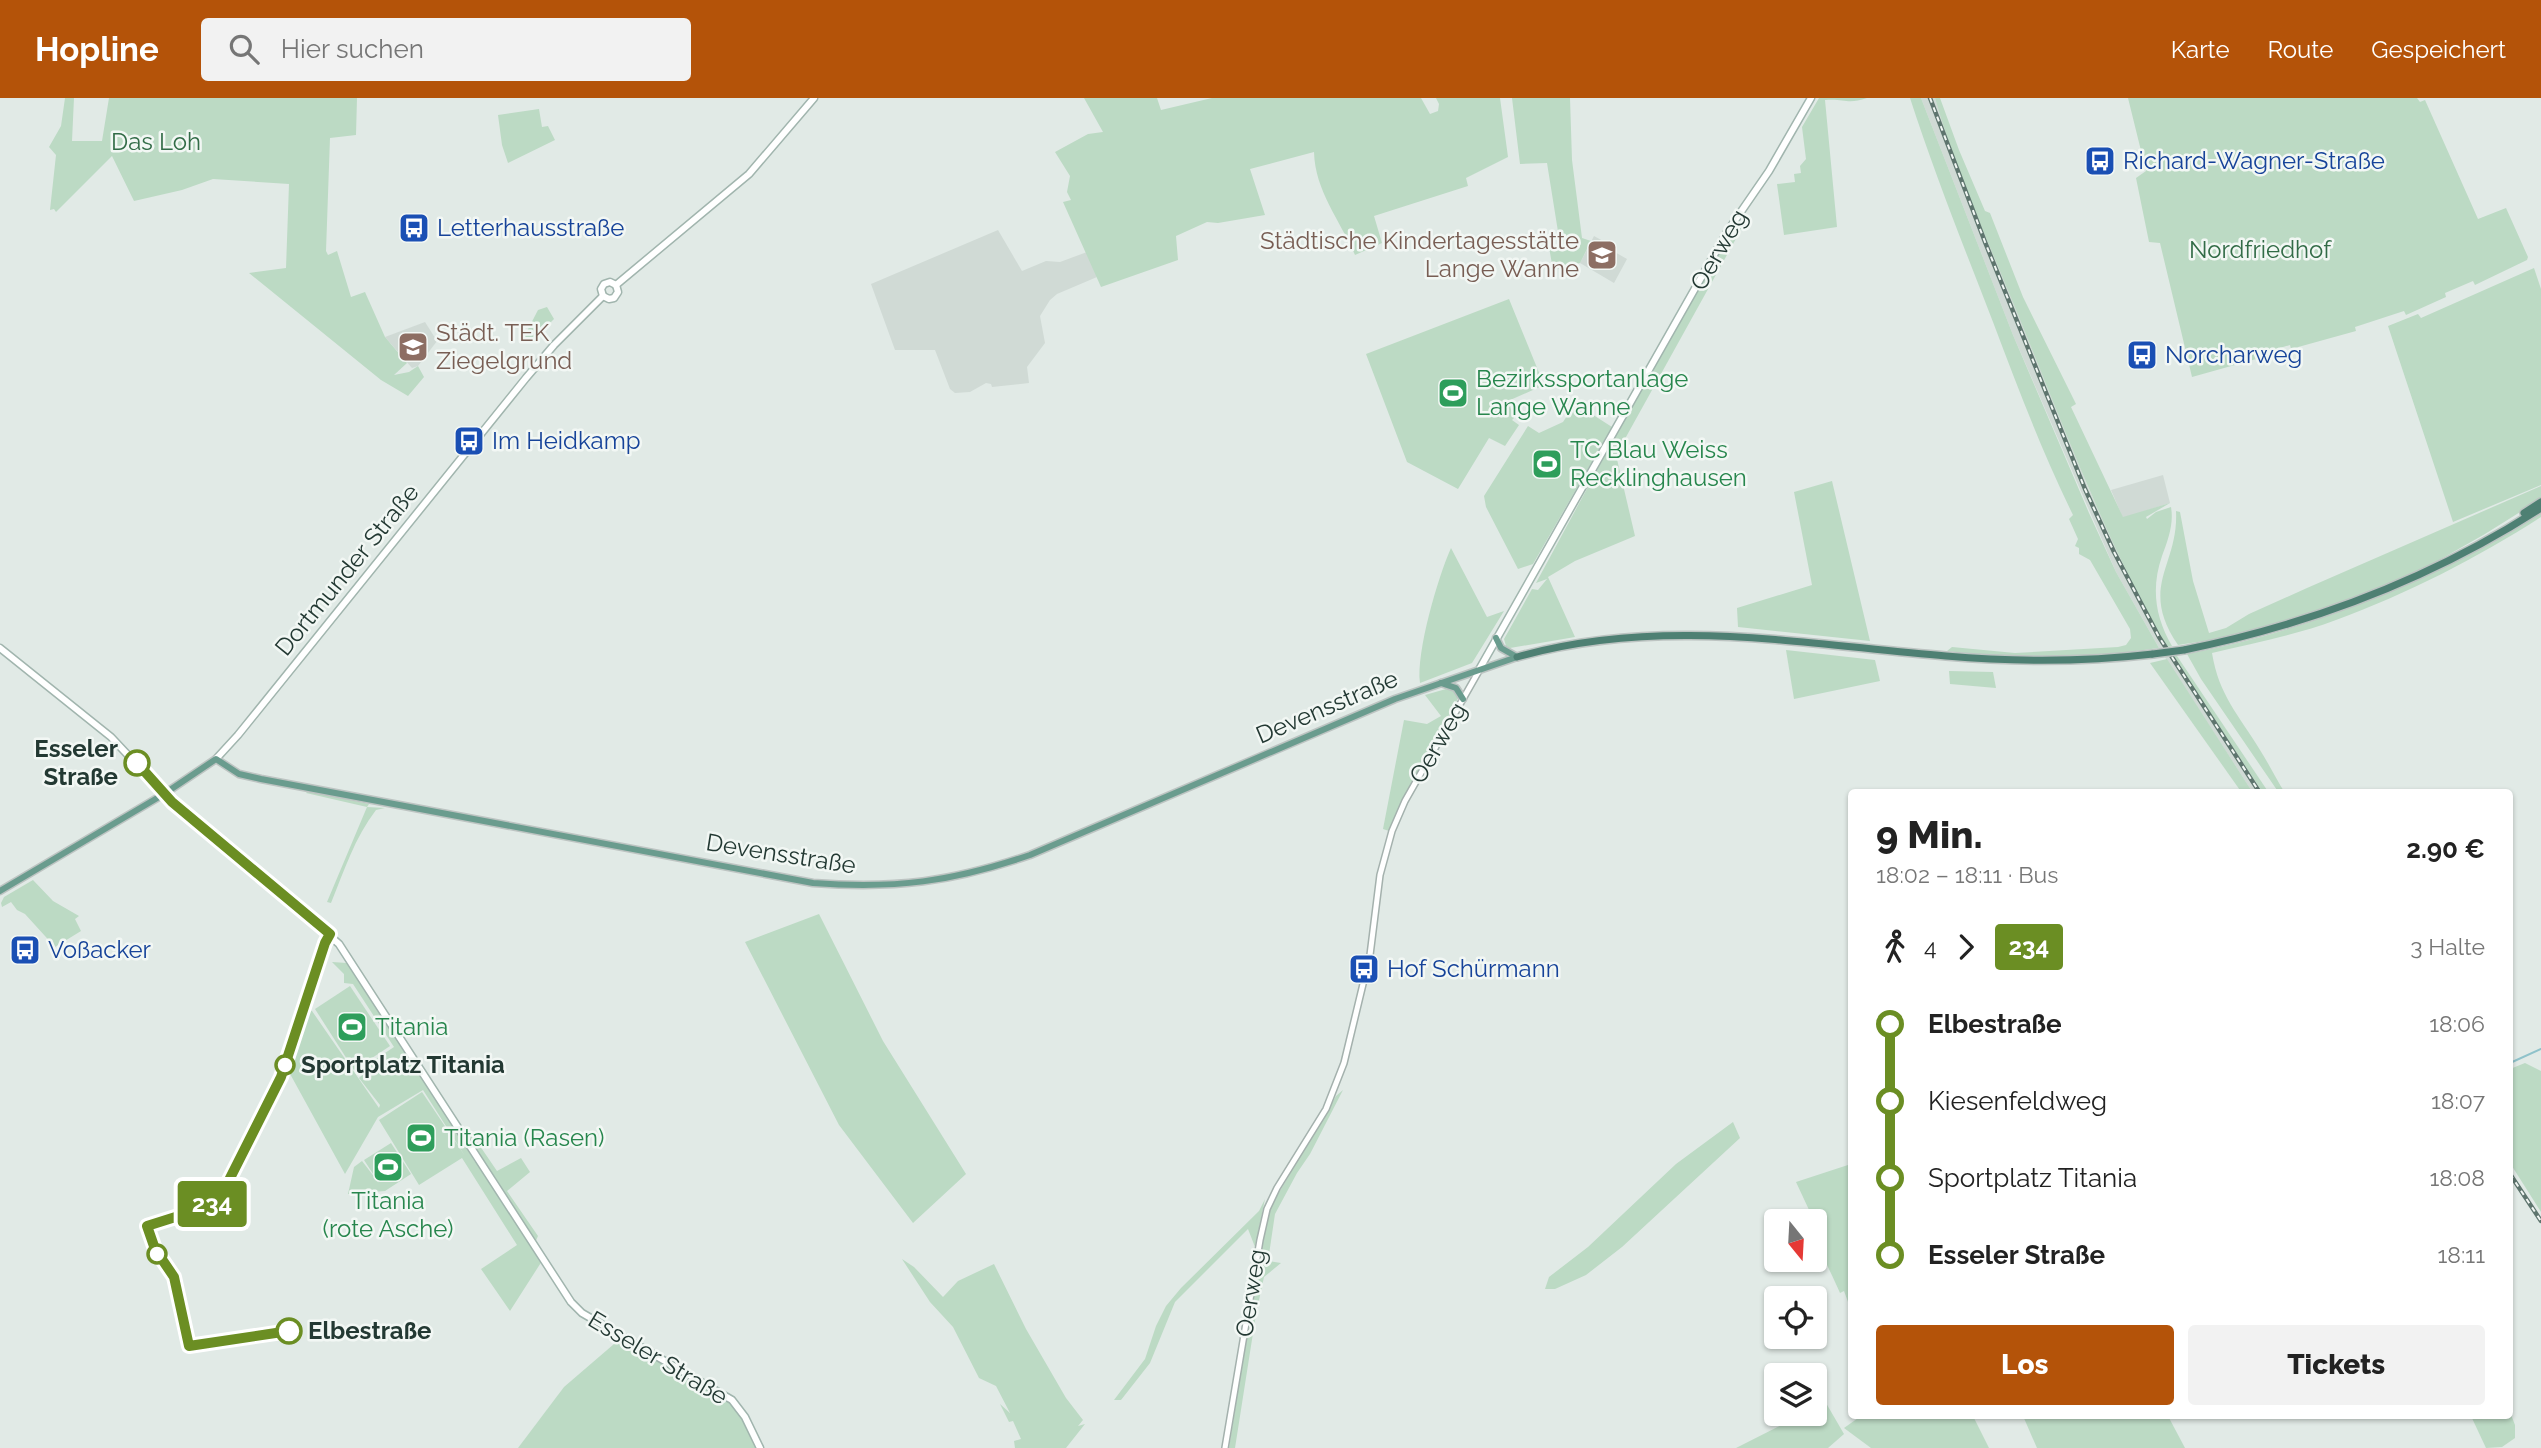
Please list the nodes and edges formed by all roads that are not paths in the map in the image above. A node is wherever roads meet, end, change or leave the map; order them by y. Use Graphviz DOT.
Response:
graph roads {
  1 [pos="814,98"];
  2 [pos="1811,98"];
  3 [pos="616,285"];
  4 [pos="603,296"];
  5 [pos="2541,502"];
  6 [pos="2541,509"];
  7 [pos="2471,548"];
  8 [pos="1496,638"];
  9 [pos="0,648"];
  10 [pos="1517,657"];
  11 [pos="1480,668"];
  12 [pos="1439,682"];
  13 [pos="1463,699"];
  14 [pos="216,759"];
  15 [pos="164,794"];
  16 [pos="0,891"];
  17 [pos="760,1448"];
  18 [pos="1225,1448"];
  1 -- 3 [label="main road, Dortmunder Straße"];
  2 -- 8 [label="main road, Oerweg"];
  3 -- 4 [label="main road, Dortmunder Straße"];
  3 -- 4 [label="main road, Dortmunder Straße"];
  4 -- 14 [label="main road, Dortmunder Straße"];
  5 -- 7 [label="highway"];
  6 -- 7 [label="highway"];
  7 -- 10 [label="highway, bridge"];
  8 -- 10 [label="main road"];
  8 -- 11 [label="main road, Oerweg"];
  9 -- 15 [label="main road, Esseler Straße"];
  10 -- 11 [label="main road, Devensstraße"];
  11 -- 12 [label="main road, Devensstraße"];
  11 -- 13 [label="street, Oerweg"];
  12 -- 13 [label="main road"];
  12 -- 14 [label="main road, Devensstraße"];
  13 -- 18 [label="street, Oerweg"];
  14 -- 15 [label="main road, Dortmunder Straße"];
  15 -- 16 [label="main road, Dortmunder Straße"];
  15 -- 17 [label="main road, Esseler Straße"];
}
